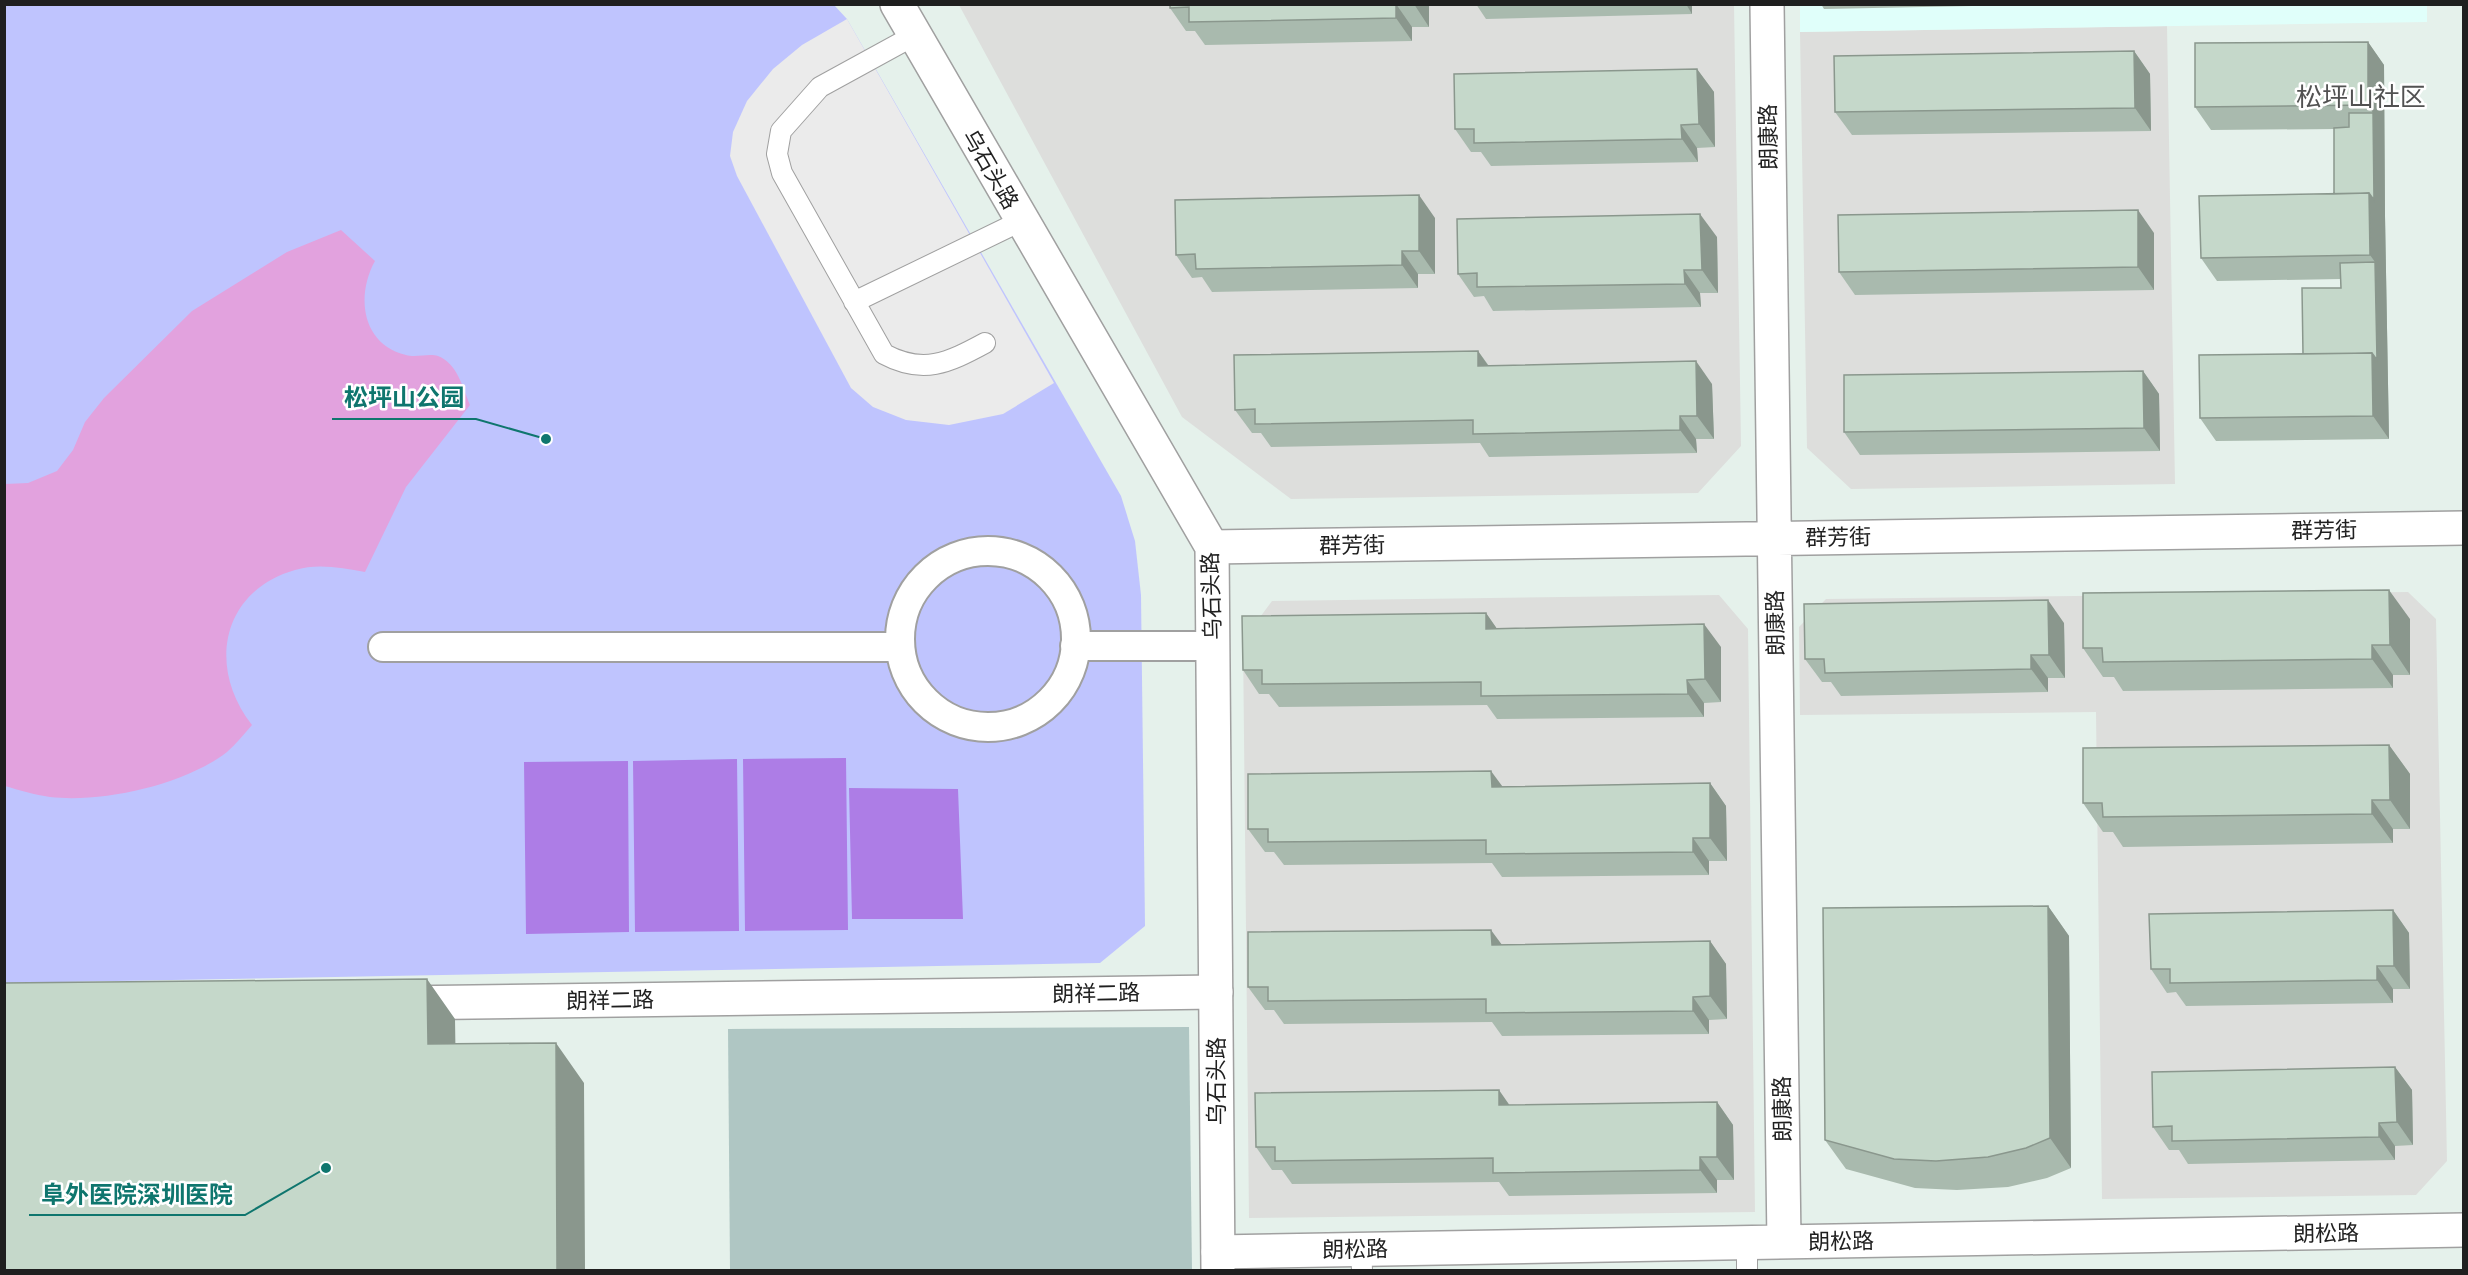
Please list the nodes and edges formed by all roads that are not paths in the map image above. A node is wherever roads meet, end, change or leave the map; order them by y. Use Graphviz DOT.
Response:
graph roads {
  1 [pos="897,4"];
  2 [pos="1767,4"];
  3 [pos="915,35"];
  4 [pos="1021,221"];
  5 [pos="854,302"];
  6 [pos="984,343"];
  7 [pos="2463,528"];
  8 [pos="1773,538"];
  9 [pos="1212,547"];
  10 [pos="1076,645"];
  11 [pos="1214,645"];
  12 [pos="383,647"];
  13 [pos="900,647"];
  14 [pos="1216,992"];
  15 [pos="368,1004"];
  16 [pos="2463,1230"];
  17 [pos="1784,1242"];
  18 [pos="1747,1257"];
  19 [pos="1362,1260"];
  20 [pos="1218,1261"];
  1 -- 3 [label="street, 乌石头路"];
  2 -- 8 [label="street, 朗康路"];
  3 -- 4 [label="street, 乌石头路"];
  3 -- 5 [label="lane"];
  4 -- 5 [label="lane"];
  4 -- 9 [label="street, 乌石头路"];
  5 -- 6 [label="lane"];
  7 -- 8 [label="street, 群芳街"];
  8 -- 9 [label="street, 群芳街"];
  8 -- 17 [label="street, 朗康路"];
  9 -- 11 [label="street, 乌石头路"];
  10 -- 11 [label="street"];
  10 -- 13 [label="street"];
  10 -- 13 [label="street"];
  11 -- 14 [label="street, 乌石头路"];
  12 -- 13 [label="street"];
  14 -- 15 [label="street, 朗祥二路"];
  14 -- 20 [label="street, 乌石头路"];
  16 -- 17 [label="street, 朗松路"];
  17 -- 18 [label="street, 朗松路"];
  18 -- 19 [label="street, 朗松路"];
  19 -- 20 [label="street, 朗松路"];
}
